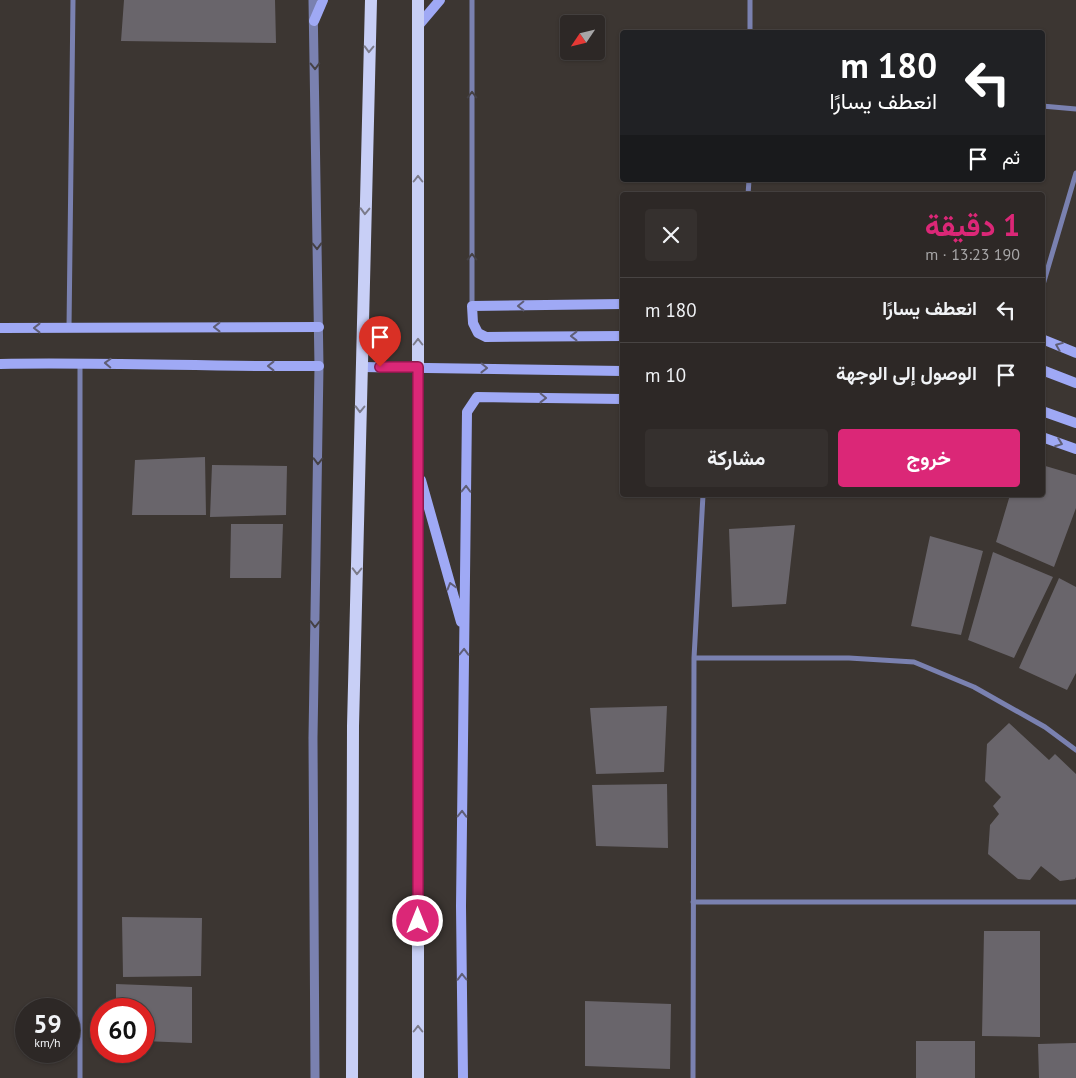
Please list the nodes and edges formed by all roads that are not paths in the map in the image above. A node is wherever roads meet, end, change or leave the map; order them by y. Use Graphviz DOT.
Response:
graph roads {
  1 [pos="73,0"];
  2 [pos="314,0"];
  3 [pos="323,0"];
  4 [pos="371,0"];
  5 [pos="418,0"];
  6 [pos="440,0"];
  7 [pos="472,0"];
  8 [pos="750,0"];
  9 [pos="314,22"];
  10 [pos="418,26"];
  11 [pos="750,30"];
  12 [pos="1045,106"];
  13 [pos="1076,109"];
  14 [pos="1076,173"];
  15 [pos="1045,278"];
  16 [pos="620,304"];
  17 [pos="472,306"];
  18 [pos="319,327"];
  19 [pos="0,328"];
  20 [pos="69,328"];
  21 [pos="620,336"];
  22 [pos="1045,340"];
  23 [pos="1076,353"];
  24 [pos="80,362"];
  25 [pos="0,364"];
  26 [pos="320,366"];
  27 [pos="361,367"];
  28 [pos="418,367"];
  29 [pos="620,370"];
  30 [pos="1045,371"];
  31 [pos="1076,383"];
  32 [pos="620,399"];
  33 [pos="1045,412"];
  34 [pos="1076,423"];
  35 [pos="1045,438"];
  36 [pos="1076,449"];
  37 [pos="418,470"];
  38 [pos="703,497"];
  39 [pos="464,633"];
  40 [pos="694,658"];
  41 [pos="1076,750"];
  42 [pos="693,902"];
  43 [pos="1076,902"];
  44 [pos="80,1078"];
  45 [pos="315,1078"];
  46 [pos="352,1078"];
  47 [pos="418,1078"];
  48 [pos="463,1078"];
  49 [pos="692,1078"];
  1 -- 20 [label="street"];
  2 -- 9 [label="street"];
  3 -- 9 [label="main road"];
  4 -- 27 [label="main road, one-way"];
  5 -- 10 [label="main road"];
  6 -- 10 [label="main road"];
  17 -- 7 [label="street, one-way"];
  8 -- 11 [label="street"];
  9 -- 18 [label="street, one-way"];
  28 -- 10 [label="main road, one-way"];
  12 -- 13 [label="street"];
  14 -- 15 [label="street"];
  16 -- 17 [label="main road, one-way"];
  21 -- 17 [label="main road, one-way"];
  18 -- 20 [label="main road, one-way"];
  18 -- 26 [label="street"];
  20 -- 19 [label="main road, one-way"];
  23 -- 22 [label="main road, one-way"];
  24 -- 25 [label="main road"];
  26 -- 24 [label="main road, one-way"];
  24 -- 44 [label="street"];
  26 -- 45 [label="street, one-way"];
  27 -- 28 [label="main road"];
  27 -- 46 [label="main road, one-way"];
  28 -- 29 [label="main road, one-way"];
  28 -- 37 [label="main road"];
  30 -- 31 [label="main road"];
  39 -- 32 [label="main road, one-way"];
  33 -- 34 [label="main road"];
  35 -- 36 [label="main road, one-way"];
  39 -- 37 [label="main road, one-way"];
  47 -- 37 [label="main road, one-way"];
  38 -- 40 [label="street"];
  48 -- 39 [label="main road, one-way"];
  40 -- 41 [label="street"];
  40 -- 42 [label="street"];
  42 -- 43 [label="street"];
  42 -- 49 [label="street"];
}
